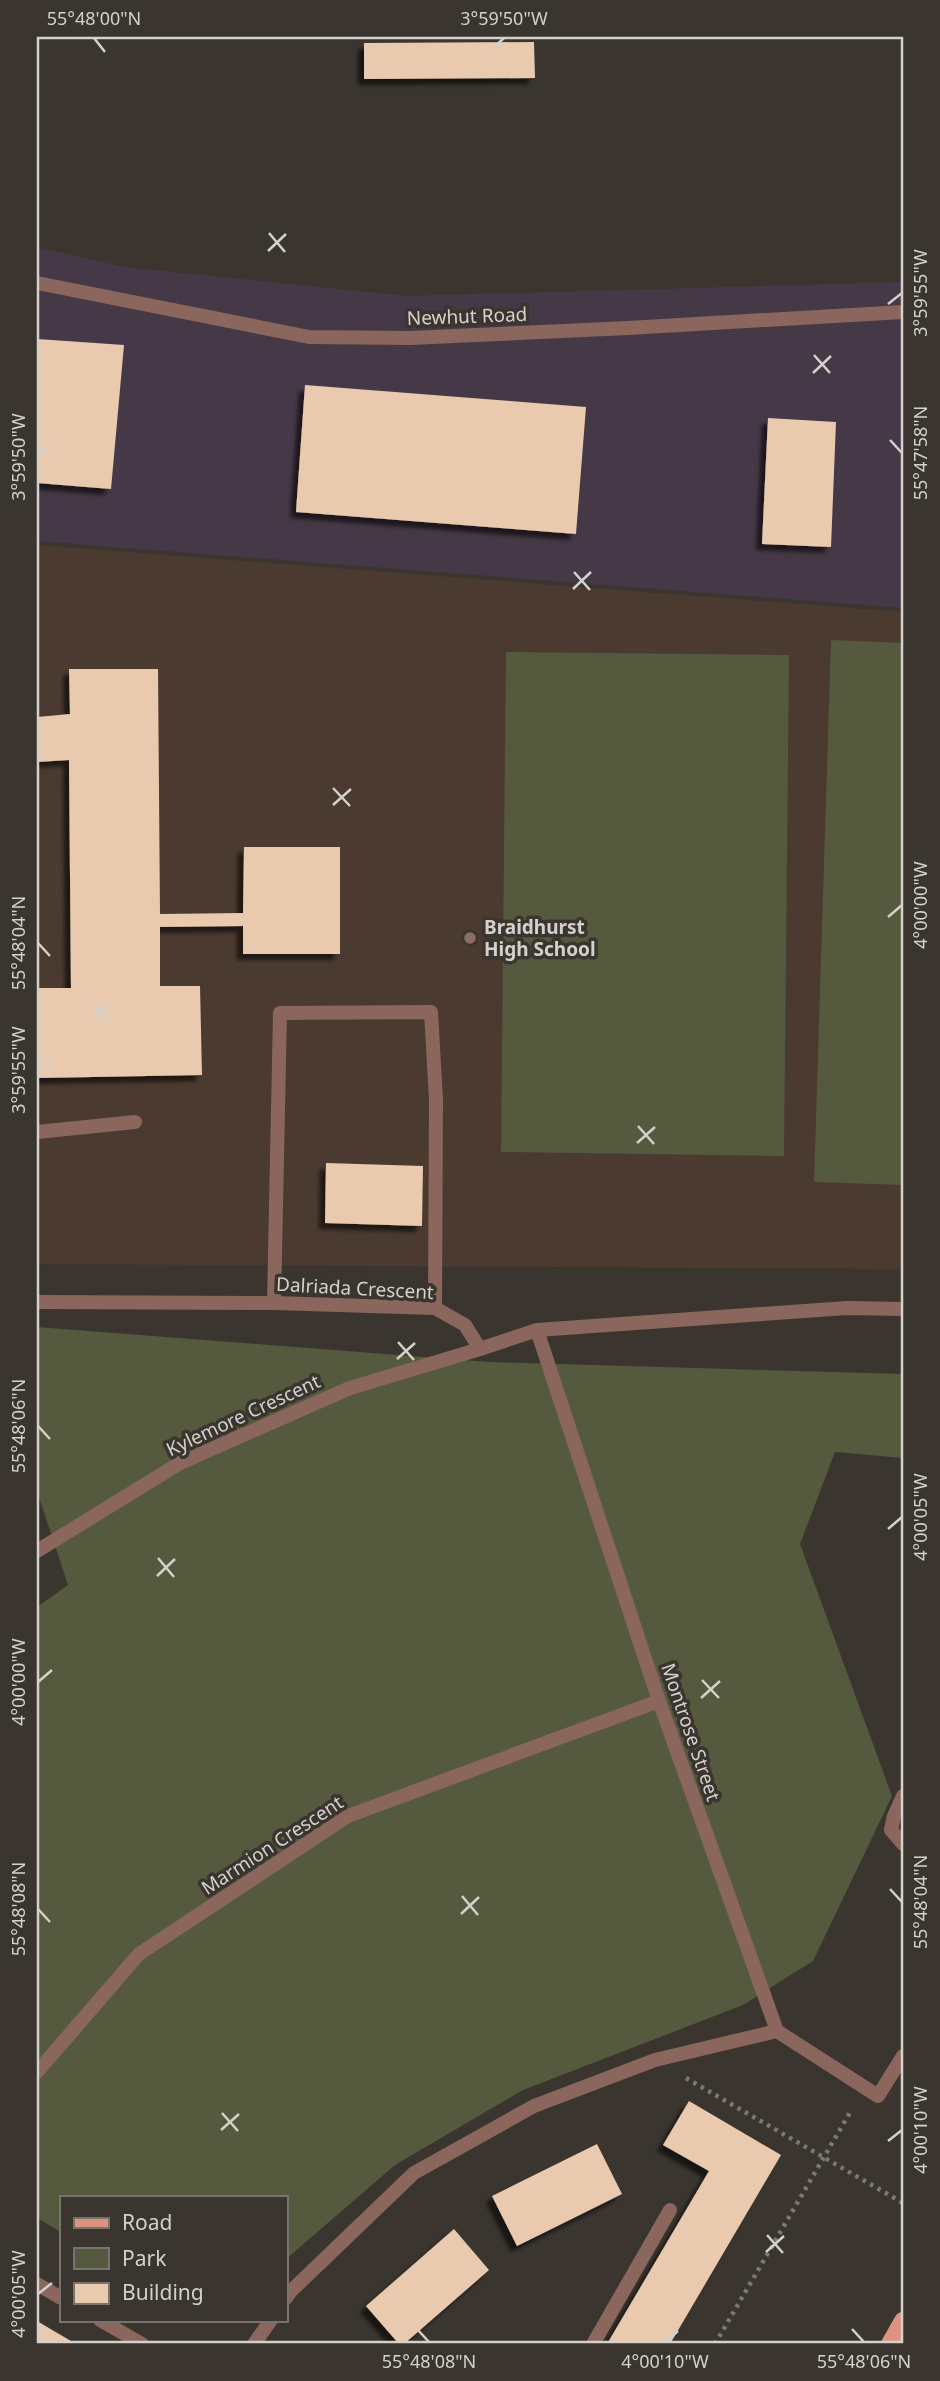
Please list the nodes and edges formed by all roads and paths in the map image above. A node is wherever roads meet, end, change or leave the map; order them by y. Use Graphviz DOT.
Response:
graph roads {
  1 [pos="37,283"];
  2 [pos="903,312"];
  3 [pos="135,1122"];
  4 [pos="37,1132"];
  5 [pos="37,1302"];
  6 [pos="274,1304"];
  7 [pos="435,1308"];
  8 [pos="903,1309"];
  9 [pos="537,1330"];
  10 [pos="480,1349"];
  11 [pos="37,1551"];
  12 [pos="659,1701"];
  13 [pos="903,1796"];
  14 [pos="903,1844"];
  15 [pos="777,2031"];
  16 [pos="903,2056"];
  17 [pos="656,2060"];
  18 [pos="37,2072"];
  19 [pos="864,2087"];
  20 [pos="825,2159"];
  21 [pos="903,2203"];
  22 [pos="670,2210"];
  23 [pos="37,2284"];
  24 [pos="287,2296"];
  25 [pos="60,2297"];
  26 [pos="104,2322"];
  27 [pos="270,2322"];
  28 [pos="142,2344"];
  29 [pos="254,2344"];
  30 [pos="593,2344"];
  31 [pos="715,2344"];
  1 -- 2 [label="street, Newhut Road"];
  3 -- 4 [label="street"];
  5 -- 6 [label="street, Dalriada Crescent"];
  6 -- 7 [label="street, Dalriada Crescent"];
  6 -- 7 [label="street"];
  7 -- 10 [label="street, Dalriada Crescent"];
  8 -- 9 [label="street"];
  9 -- 10 [label="street"];
  9 -- 12 [label="street, Montrose Street"];
  10 -- 11 [label="street, Kylemore Crescent"];
  12 -- 15 [label="street, Montrose Street"];
  12 -- 18 [label="street, Marmion Crescent"];
  13 -- 14 [label="street"];
  15 -- 17 [label="street"];
  15 -- 19 [label="street"];
  16 -- 19 [label="street"];
  17 -- 20 [label="path"];
  17 -- 24 [label="street"];
  19 -- 20 [label="path"];
  20 -- 21 [label="path"];
  20 -- 31 [label="path"];
  22 -- 30 [label="street"];
  23 -- 25 [label="street"];
  26 -- 28 [label="street"];
  27 -- 29 [label="street"];
}
